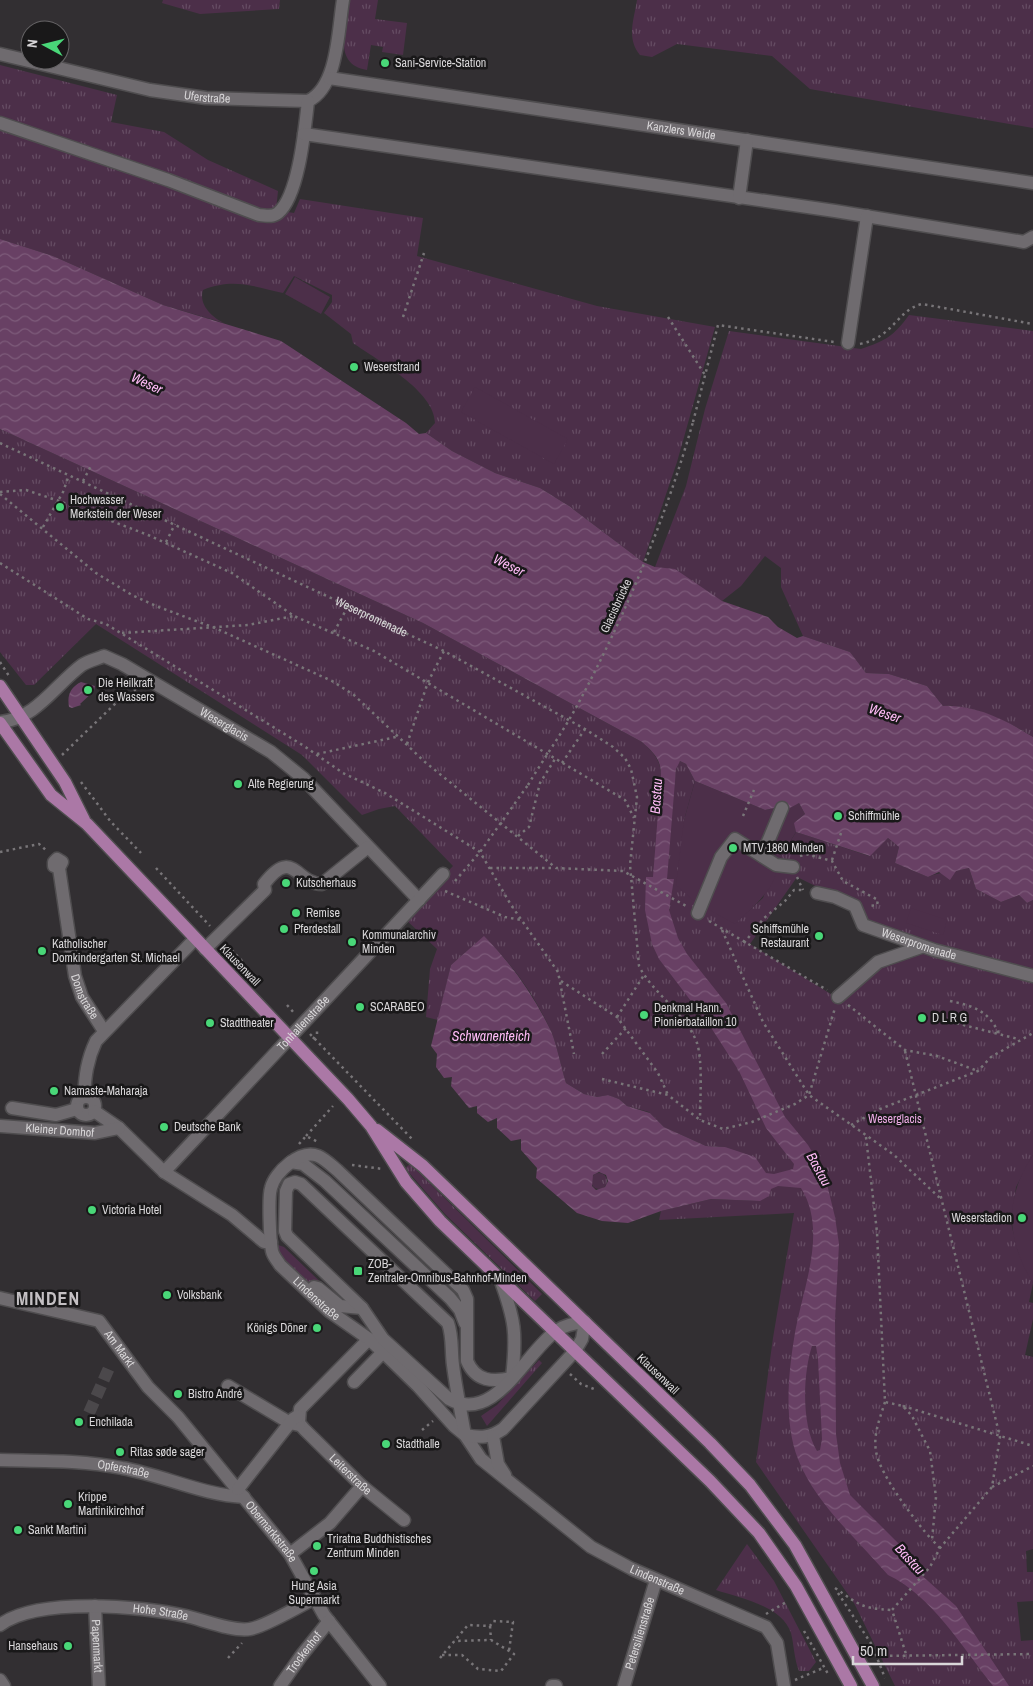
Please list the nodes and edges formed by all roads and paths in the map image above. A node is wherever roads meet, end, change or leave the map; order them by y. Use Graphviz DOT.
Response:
graph roads {
  1 [pos="343,0"];
  2 [pos="0,54"];
  3 [pos="330,78"];
  4 [pos="308,101"];
  5 [pos="0,123"];
  6 [pos="304,134"];
  7 [pos="747,140"];
  8 [pos="1033,183"];
  9 [pos="739,198"];
  10 [pos="867,216"];
  11 [pos="1033,237"];
  12 [pos="424,253"];
  13 [pos="403,317"];
  14 [pos="668,317"];
  15 [pos="1033,324"];
  16 [pos="848,343"];
  17 [pos="705,375"];
  18 [pos="0,443"];
  19 [pos="91,466"];
  20 [pos="69,475"];
  21 [pos="83,481"];
  22 [pos="0,493"];
  23 [pos="58,501"];
  24 [pos="176,524"];
  25 [pos="42,527"];
  26 [pos="166,542"];
  27 [pos="0,563"];
  28 [pos="346,603"];
  29 [pos="294,616"];
  30 [pos="215,628"];
  31 [pos="334,632"];
  32 [pos="121,633"];
  33 [pos="444,651"];
  34 [pos="428,682"];
  35 [pos="142,684"];
  36 [pos="0,686"];
  37 [pos="20,717"];
  38 [pos="0,722"];
  39 [pos="585,728"];
  40 [pos="397,737"];
  41 [pos="407,744"];
  42 [pos="317,754"];
  43 [pos="62,755"];
  44 [pos="555,759"];
  45 [pos="562,763"];
  46 [pos="754,790"];
  47 [pos="782,808"];
  48 [pos="743,816"];
  49 [pos="634,820"];
  50 [pos="86,824"];
  51 [pos="500,824"];
  52 [pos="841,833"];
  53 [pos="518,836"];
  54 [pos="368,847"];
  55 [pos="0,852"];
  56 [pos="480,852"];
  57 [pos="762,856"];
  58 [pos="832,861"];
  59 [pos="58,864"];
  60 [pos="793,867"];
  61 [pos="156,868"];
  62 [pos="490,868"];
  63 [pos="556,868"];
  64 [pos="444,874"];
  65 [pos="631,875"];
  66 [pos="803,890"];
  67 [pos="445,891"];
  68 [pos="817,893"];
  69 [pos="442,895"];
  70 [pos="419,900"];
  71 [pos="855,906"];
  72 [pos="698,913"];
  73 [pos="521,920"];
  74 [pos="721,929"];
  75 [pos="214,931"];
  76 [pos="221,938"];
  77 [pos="195,939"];
  78 [pos="744,943"];
  79 [pos="922,946"];
  80 [pos="205,949"];
  81 [pos="243,962"];
  82 [pos="644,975"];
  83 [pos="1033,976"];
  84 [pos="560,980"];
  85 [pos="838,997"];
  86 [pos="950,1001"];
  87 [pos="302,1008"];
  88 [pos="295,1015"];
  89 [pos="617,1016"];
  90 [pos="944,1020"];
  91 [pos="626,1028"];
  92 [pos="104,1031"];
  93 [pos="1033,1033"];
  94 [pos="999,1034"];
  95 [pos="290,1036"];
  96 [pos="1019,1039"];
  97 [pos="905,1050"];
  98 [pos="574,1054"];
  99 [pos="602,1054"];
  100 [pos="978,1070"];
  101 [pos="602,1079"];
  102 [pos="916,1094"];
  103 [pos="668,1095"];
  104 [pos="809,1095"];
  105 [pos="84,1097"];
  106 [pos="333,1106"];
  107 [pos="12,1108"];
  108 [pos="77,1109"];
  109 [pos="94,1111"];
  110 [pos="700,1120"];
  111 [pos="850,1125"];
  112 [pos="0,1126"];
  113 [pos="119,1128"];
  114 [pos="306,1136"];
  115 [pos="866,1137"];
  116 [pos="388,1143"];
  117 [pos="164,1172"];
  118 [pos="942,1200"];
  119 [pos="272,1242"];
  120 [pos="500,1279"];
  121 [pos="309,1292"];
  122 [pos="0,1298"];
  123 [pos="362,1308"];
  124 [pos="584,1322"];
  125 [pos="554,1332"];
  126 [pos="369,1339"];
  127 [pos="386,1345"];
  128 [pos="575,1351"];
  129 [pos="562,1366"];
  130 [pos="512,1378"];
  131 [pos="354,1382"];
  132 [pos="228,1386"];
  133 [pos="148,1387"];
  134 [pos="595,1390"];
  135 [pos="885,1402"];
  136 [pos="459,1405"];
  137 [pos="903,1406"];
  138 [pos="297,1421"];
  139 [pos="465,1435"];
  140 [pos="493,1436"];
  141 [pos="1000,1437"];
  142 [pos="1033,1446"];
  143 [pos="0,1460"];
  144 [pos="1033,1466"];
  145 [pos="507,1478"];
  146 [pos="362,1486"];
  147 [pos="992,1487"];
  148 [pos="241,1493"];
  149 [pos="404,1520"];
  150 [pos="932,1540"];
  151 [pos="940,1548"];
  152 [pos="290,1554"];
  153 [pos="656,1580"];
  154 [pos="834,1587"];
  155 [pos="784,1593"];
  156 [pos="315,1598"];
  157 [pos="788,1601"];
  158 [pos="95,1606"];
  159 [pos="793,1609"];
  160 [pos="892,1610"];
  161 [pos="329,1621"];
  162 [pos="758,1623"];
  163 [pos="0,1625"];
  164 [pos="490,1626"];
  165 [pos="801,1626"];
  166 [pos="249,1629"];
  167 [pos="491,1640"];
  168 [pos="454,1641"];
  169 [pos="509,1651"];
  170 [pos="906,1654"];
  171 [pos="1033,1654"];
  172 [pos="877,1656"];
  173 [pos="228,1658"];
  174 [pos="823,1668"];
  175 [pos="0,1680"];
  176 [pos="832,1680"];
  177 [pos="784,1684"];
  178 [pos="4,1686"];
  179 [pos="99,1686"];
  180 [pos="280,1686"];
  181 [pos="380,1686"];
  182 [pos="552,1686"];
  183 [pos="556,1686"];
  184 [pos="624,1686"];
  185 [pos="851,1686"];
  186 [pos="873,1686"];
  1 -- 3 [label="street"];
  2 -- 4 [label="street, Uferstraße"];
  3 -- 4 [label="street"];
  3 -- 7 [label="street, Kanzlers Weide"];
  4 -- 6 [label="street"];
  5 -- 6 [label="street"];
  6 -- 9 [label="street"];
  7 -- 8 [label="street, Kanzlers Weide"];
  7 -- 9 [label="street"];
  9 -- 10 [label="street"];
  10 -- 11 [label="street"];
  10 -- 16 [label="street"];
  12 -- 13 [label="path"];
  14 -- 17 [label="path"];
  15 -- 16 [label="path"];
  16 -- 17 [label="path, Glacisbrücke"];
  17 -- 51 [label="path, Glacisbrücke, bridge"];
  18 -- 20 [label="path, Weserpromenade"];
  19 -- 21 [label="path"];
  20 -- 21 [label="path, Weserpromenade"];
  20 -- 23 [label="path"];
  21 -- 24 [label="path, Weserpromenade"];
  22 -- 23 [label="path"];
  22 -- 25 [label="path"];
  23 -- 25 [label="path"];
  23 -- 26 [label="path"];
  24 -- 26 [label="path"];
  24 -- 28 [label="path, Weserpromenade"];
  25 -- 30 [label="path"];
  26 -- 29 [label="path"];
  27 -- 32 [label="path"];
  28 -- 31 [label="path"];
  28 -- 33 [label="path, Weserpromenade"];
  29 -- 30 [label="path"];
  29 -- 31 [label="path"];
  30 -- 32 [label="path"];
  30 -- 40 [label="path"];
  31 -- 34 [label="path"];
  32 -- 42 [label="path"];
  33 -- 34 [label="path"];
  33 -- 39 [label="path, Weserpromenade"];
  34 -- 41 [label="path"];
  34 -- 44 [label="path"];
  35 -- 43 [label="path"];
  36 -- 37 [label="main road, Klausenwall"];
  37 -- 38 [label="street, Weserglacis"];
  37 -- 50 [label="main road, Klausenwall"];
  37 -- 54 [label="street, Weserglacis"];
  38 -- 50 [label="main road, Klausenwall"];
  39 -- 45 [label="path"];
  39 -- 49 [label="path, Weserpromenade"];
  40 -- 41 [label="path"];
  40 -- 42 [label="path"];
  41 -- 51 [label="path"];
  42 -- 56 [label="path"];
  44 -- 45 [label="path"];
  44 -- 53 [label="path"];
  45 -- 49 [label="path"];
  46 -- 48 [label="path"];
  47 -- 57 [label="street"];
  49 -- 65 [label="path, Weserpromenade"];
  50 -- 77 [label="main road, Klausenwall"];
  51 -- 53 [label="path"];
  51 -- 56 [label="path, Glacisbrücke"];
  52 -- 58 [label="path"];
  53 -- 63 [label="path"];
  54 -- 70 [label="street, Weserglacis"];
  54 -- 80 [label="street"];
  55 -- 59 [label="path"];
  56 -- 62 [label="path"];
  56 -- 67 [label="path, Glacisbrücke"];
  57 -- 60 [label="street"];
  57 -- 72 [label="street"];
  58 -- 60 [label="path"];
  58 -- 71 [label="path"];
  59 -- 92 [label="street, Domstraße"];
  60 -- 66 [label="path"];
  61 -- 75 [label="path"];
  62 -- 63 [label="path"];
  62 -- 73 [label="path"];
  63 -- 65 [label="path"];
  64 -- 70 [label="street, Tonhallenstraße"];
  65 -- 72 [label="path"];
  65 -- 82 [label="path, Weserpromenade"];
  66 -- 68 [label="path"];
  66 -- 78 [label="path"];
  67 -- 69 [label="path, Glacisbrücke"];
  67 -- 73 [label="path"];
  68 -- 71 [label="street"];
  70 -- 95 [label="street, Tonhallenstraße"];
  71 -- 79 [label="street, Weserpromenade"];
  72 -- 74 [label="path"];
  73 -- 84 [label="path"];
  74 -- 78 [label="path"];
  74 -- 104 [label="path"];
  76 -- 81 [label="path"];
  77 -- 80 [label="main road, Klausenwall"];
  77 -- 92 [label="street, Domstraße"];
  78 -- 85 [label="path"];
  79 -- 83 [label="street, Weserpromenade"];
  79 -- 85 [label="street"];
  80 -- 95 [label="main road, Klausenwall"];
  82 -- 89 [label="path"];
  82 -- 110 [label="path"];
  84 -- 89 [label="path"];
  84 -- 98 [label="path"];
  85 -- 97 [label="path"];
  85 -- 104 [label="path"];
  86 -- 94 [label="path"];
  87 -- 88 [label="path"];
  89 -- 91 [label="path"];
  90 -- 94 [label="path"];
  91 -- 99 [label="path"];
  91 -- 103 [label="path"];
  92 -- 105 [label="street, Domstraße"];
  93 -- 96 [label="path"];
  94 -- 96 [label="path"];
  95 -- 116 [label="main road, Klausenwall"];
  95 -- 117 [label="street, Tonhallenstraße"];
  96 -- 100 [label="path"];
  97 -- 100 [label="path"];
  97 -- 102 [label="path"];
  100 -- 102 [label="path"];
  101 -- 103 [label="path"];
  102 -- 111 [label="path"];
  102 -- 118 [label="path"];
  103 -- 110 [label="path"];
  104 -- 110 [label="path"];
  104 -- 111 [label="path"];
  105 -- 108 [label="street"];
  105 -- 109 [label="street"];
  106 -- 114 [label="path"];
  107 -- 108 [label="street"];
  108 -- 109 [label="street"];
  109 -- 113 [label="street"];
  111 -- 115 [label="path"];
  112 -- 113 [label="street, Kleiner Domhof"];
  113 -- 117 [label="street"];
  115 -- 118 [label="path"];
  115 -- 135 [label="path"];
  116 -- 120 [label="main road, Klausenwall"];
  116 -- 124 [label="main road, Klausenwall"];
  117 -- 119 [label="street"];
  118 -- 141 [label="path"];
  119 -- 121 [label="street, Lindenstraße"];
  119 -- 130 [label="street, Lindenstraße"];
  120 -- 125 [label="main road, Klausenwall"];
  120 -- 130 [label="street"];
  121 -- 123 [label="street"];
  121 -- 126 [label="street, Lindenstraße"];
  122 -- 133 [label="street, Am Markt"];
  123 -- 127 [label="street"];
  123 -- 136 [label="street"];
  124 -- 125 [label="street"];
  124 -- 128 [label="street"];
  124 -- 186 [label="main road, Klausenwall"];
  125 -- 128 [label="main road, Klausenwall"];
  125 -- 130 [label="street"];
  126 -- 127 [label="street, Lindenstraße"];
  126 -- 138 [label="street"];
  127 -- 131 [label="street"];
  127 -- 136 [label="street, Lindenstraße"];
  127 -- 139 [label="street, Lindenstraße"];
  128 -- 129 [label="street"];
  128 -- 185 [label="main road, Klausenwall"];
  129 -- 134 [label="path"];
  129 -- 140 [label="street"];
  130 -- 136 [label="street"];
  132 -- 138 [label="street, Leiterstraße"];
  133 -- 148 [label="street, Obermarktstraße"];
  135 -- 137 [label="path"];
  135 -- 150 [label="path"];
  136 -- 139 [label="street, Lindenstraße"];
  137 -- 141 [label="path"];
  137 -- 150 [label="path"];
  138 -- 146 [label="street, Leiterstraße"];
  138 -- 148 [label="street"];
  139 -- 140 [label="street"];
  139 -- 145 [label="street, Lindenstraße"];
  140 -- 145 [label="street, Lindenstraße"];
  141 -- 142 [label="path"];
  141 -- 147 [label="path"];
  143 -- 148 [label="street, Opferstraße"];
  144 -- 147 [label="path"];
  145 -- 153 [label="street, Lindenstraße"];
  146 -- 149 [label="street, Leiterstraße"];
  146 -- 152 [label="street"];
  147 -- 151 [label="path"];
  148 -- 152 [label="street, Obermarktstraße"];
  150 -- 151 [label="path"];
  151 -- 160 [label="path"];
  152 -- 156 [label="street, Obermarktstraße"];
  153 -- 162 [label="street, Lindenstraße"];
  153 -- 184 [label="street, Petersilienstraße"];
  154 -- 160 [label="path"];
  155 -- 157 [label="path"];
  156 -- 161 [label="street, Obermarktstraße"];
  156 -- 166 [label="street"];
  157 -- 159 [label="path"];
  157 -- 162 [label="path"];
  158 -- 163 [label="street, Hohe Straße"];
  158 -- 166 [label="street, Hohe Straße"];
  158 -- 179 [label="street, Papenmarkt"];
  160 -- 170 [label="path"];
  161 -- 180 [label="street, Trockenhof"];
  161 -- 181 [label="street, Obermarktstraße"];
  162 -- 177 [label="street, Lindenstraße"];
  164 -- 167 [label="path"];
  164 -- 168 [label="path"];
  164 -- 169 [label="path"];
  165 -- 174 [label="path"];
  166 -- 173 [label="path"];
  167 -- 168 [label="path"];
  167 -- 169 [label="path"];
  168 -- 169 [label="path"];
  170 -- 171 [label="path"];
  170 -- 172 [label="path"];
  174 -- 176 [label="path"];
  174 -- 177 [label="path"];
  175 -- 178 [label="street"];
  182 -- 183 [label="street"];
}
